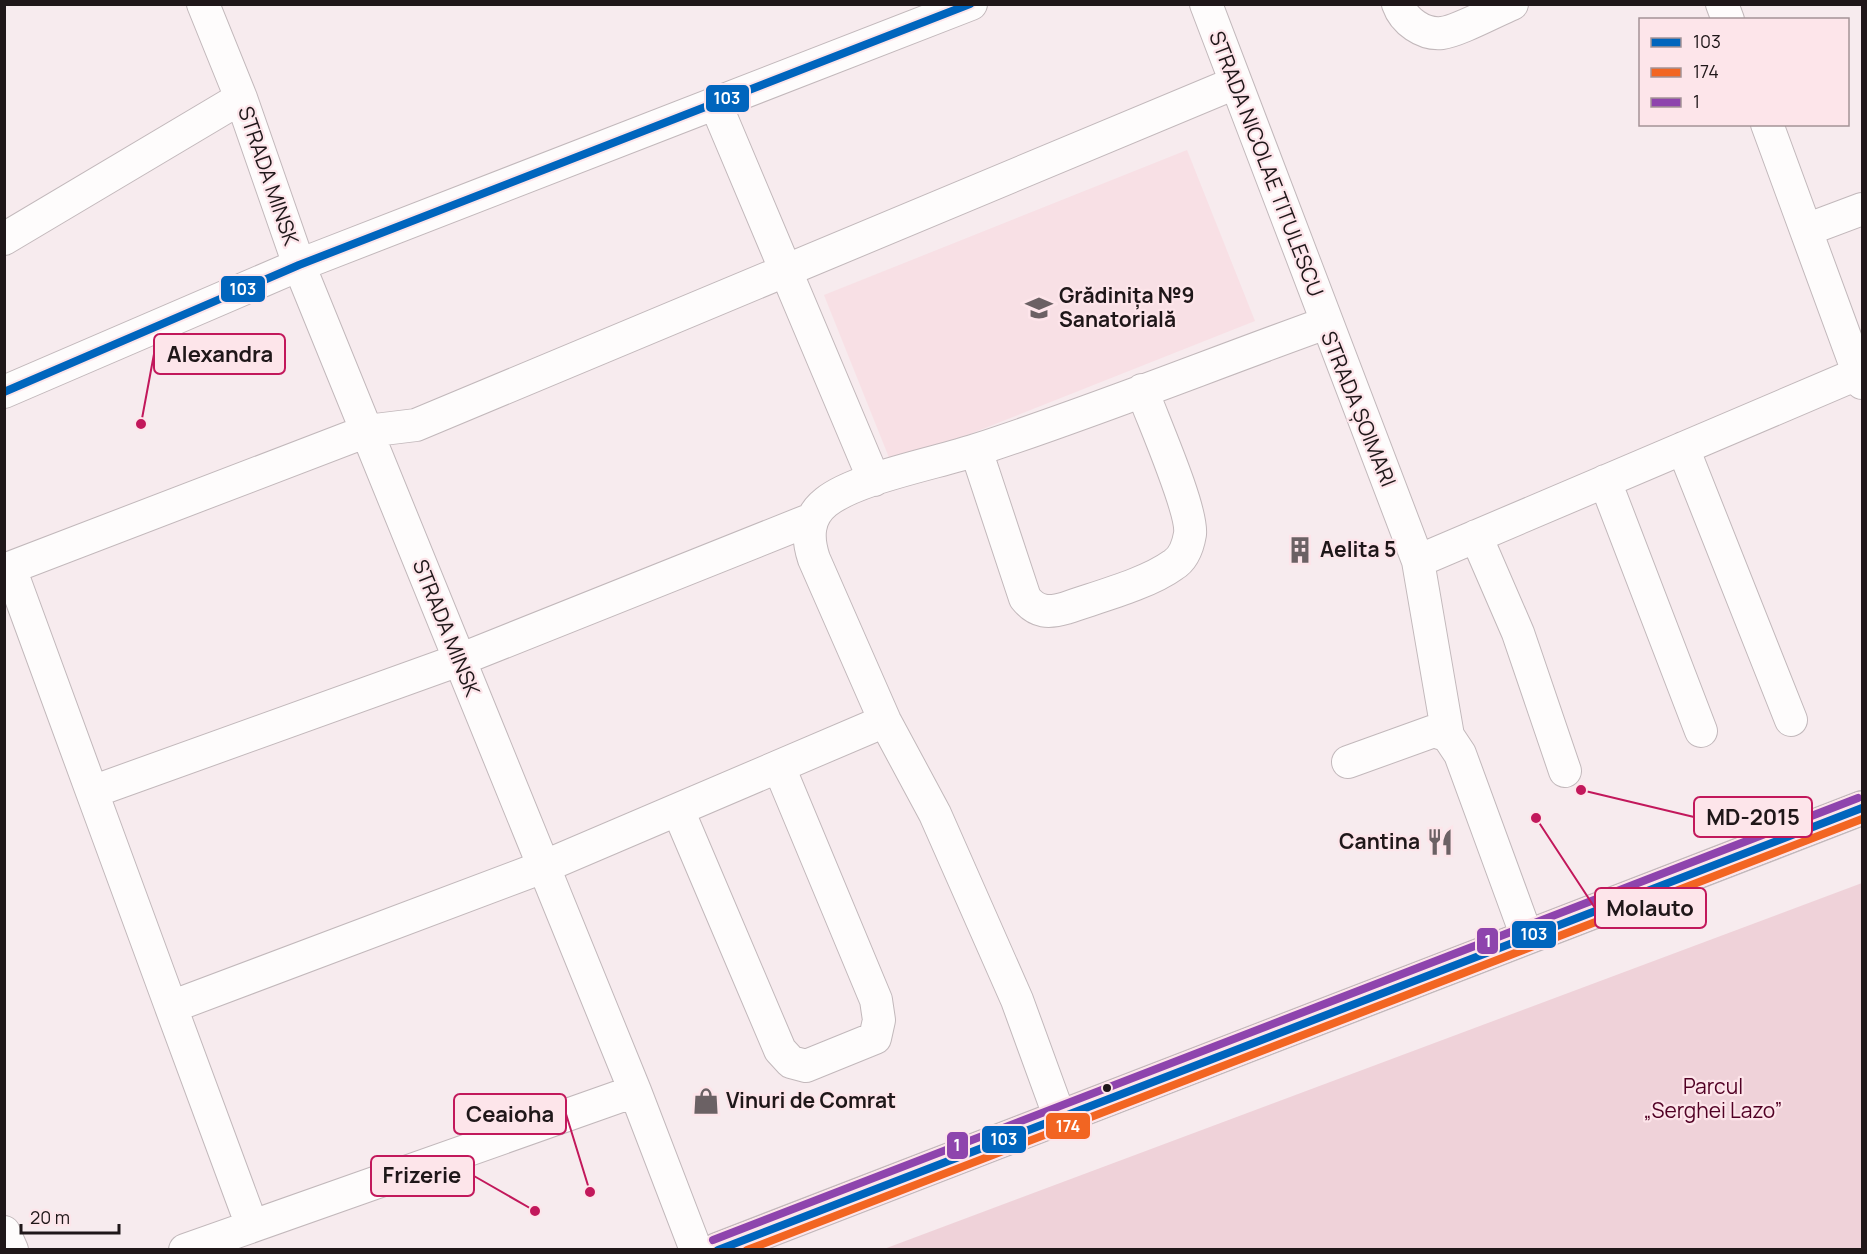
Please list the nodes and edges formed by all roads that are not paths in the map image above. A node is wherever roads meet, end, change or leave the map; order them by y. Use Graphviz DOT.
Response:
graph roads {
  1 [pos="203,4"];
  2 [pos="971,4"];
  3 [pos="1206,4"];
  4 [pos="1398,4"];
  5 [pos="1512,4"];
  6 [pos="1235,83"];
  7 [pos="241,98"];
  8 [pos="717,105"];
  9 [pos="1768,126"];
  10 [pos="1863,209"];
  11 [pos="1806,230"];
  12 [pos="4,239"];
  13 [pos="299,265"];
  14 [pos="787,270"];
  15 [pos="1326,323"];
  16 [pos="1861,376"];
  17 [pos="1142,390"];
  18 [pos="4,392"];
  19 [pos="366,431"];
  20 [pos="1683,448"];
  21 [pos="976,450"];
  22 [pos="874,480"];
  23 [pos="1605,481"];
  24 [pos="812,519"];
  25 [pos="1476,536"];
  26 [pos="1418,561"];
  27 [pos="7,569"];
  28 [pos="459,660"];
  29 [pos="1791,720"];
  30 [pos="885,721"];
  31 [pos="1701,731"];
  32 [pos="1448,736"];
  33 [pos="1348,762"];
  34 [pos="779,766"];
  35 [pos="1565,771"];
  36 [pos="92,792"];
  37 [pos="1863,808"];
  38 [pos="678,810"];
  39 [pos="543,867"];
  40 [pos="1527,937"];
  41 [pos="171,1007"];
  42 [pos="635,1091"];
  43 [pos="1060,1118"];
  44 [pos="252,1226"];
  45 [pos="185,1250"];
  46 [pos="696,1250"];
  47 [pos="717,1250"];
  1 -- 7 [label="street, STRADA MINSK"];
  2 -- 8 [label="street"];
  3 -- 6 [label="street, STRADA NICOLAE TITULESCU"];
  4 -- 5 [label="street"];
  6 -- 14 [label="street"];
  6 -- 15 [label="street, STRADA NICOLAE TITULESCU"];
  7 -- 12 [label="street"];
  7 -- 13 [label="street, STRADA MINSK"];
  8 -- 13 [label="street"];
  8 -- 14 [label="street"];
  9 -- 11 [label="street"];
  10 -- 11 [label="street"];
  11 -- 16 [label="street"];
  13 -- 18 [label="street"];
  13 -- 19 [label="street, STRADA MINSK"];
  14 -- 19 [label="street"];
  14 -- 22 [label="street"];
  15 -- 17 [label="street, STRADA ȘOIMARI"];
  15 -- 26 [label="street, STRADA ȘOIMARI"];
  16 -- 20 [label="street"];
  17 -- 21 [label="street, STRADA ȘOIMARI"];
  17 -- 21 [label="street"];
  19 -- 27 [label="street"];
  19 -- 28 [label="street, STRADA MINSK"];
  20 -- 23 [label="street"];
  20 -- 29 [label="street"];
  21 -- 22 [label="street, STRADA ȘOIMARI"];
  22 -- 24 [label="street, STRADA ȘOIMARI"];
  23 -- 25 [label="street"];
  23 -- 31 [label="street"];
  24 -- 28 [label="street"];
  24 -- 30 [label="street"];
  25 -- 26 [label="street"];
  25 -- 35 [label="street"];
  26 -- 32 [label="street, STRADA ȘOIMARI"];
  27 -- 36 [label="street"];
  28 -- 36 [label="street"];
  28 -- 39 [label="street, STRADA MINSK"];
  30 -- 34 [label="street"];
  30 -- 43 [label="street"];
  32 -- 33 [label="street"];
  32 -- 40 [label="street"];
  34 -- 38 [label="street"];
  34 -- 38 [label="street"];
  36 -- 41 [label="street"];
  37 -- 40 [label="main road"];
  38 -- 39 [label="street"];
  39 -- 41 [label="street"];
  39 -- 42 [label="street, STRADA MINSK"];
  40 -- 43 [label="main road"];
  41 -- 44 [label="street"];
  42 -- 44 [label="street"];
  42 -- 46 [label="street, STRADA MINSK"];
  43 -- 47 [label="main road"];
  44 -- 45 [label="street"];
}
